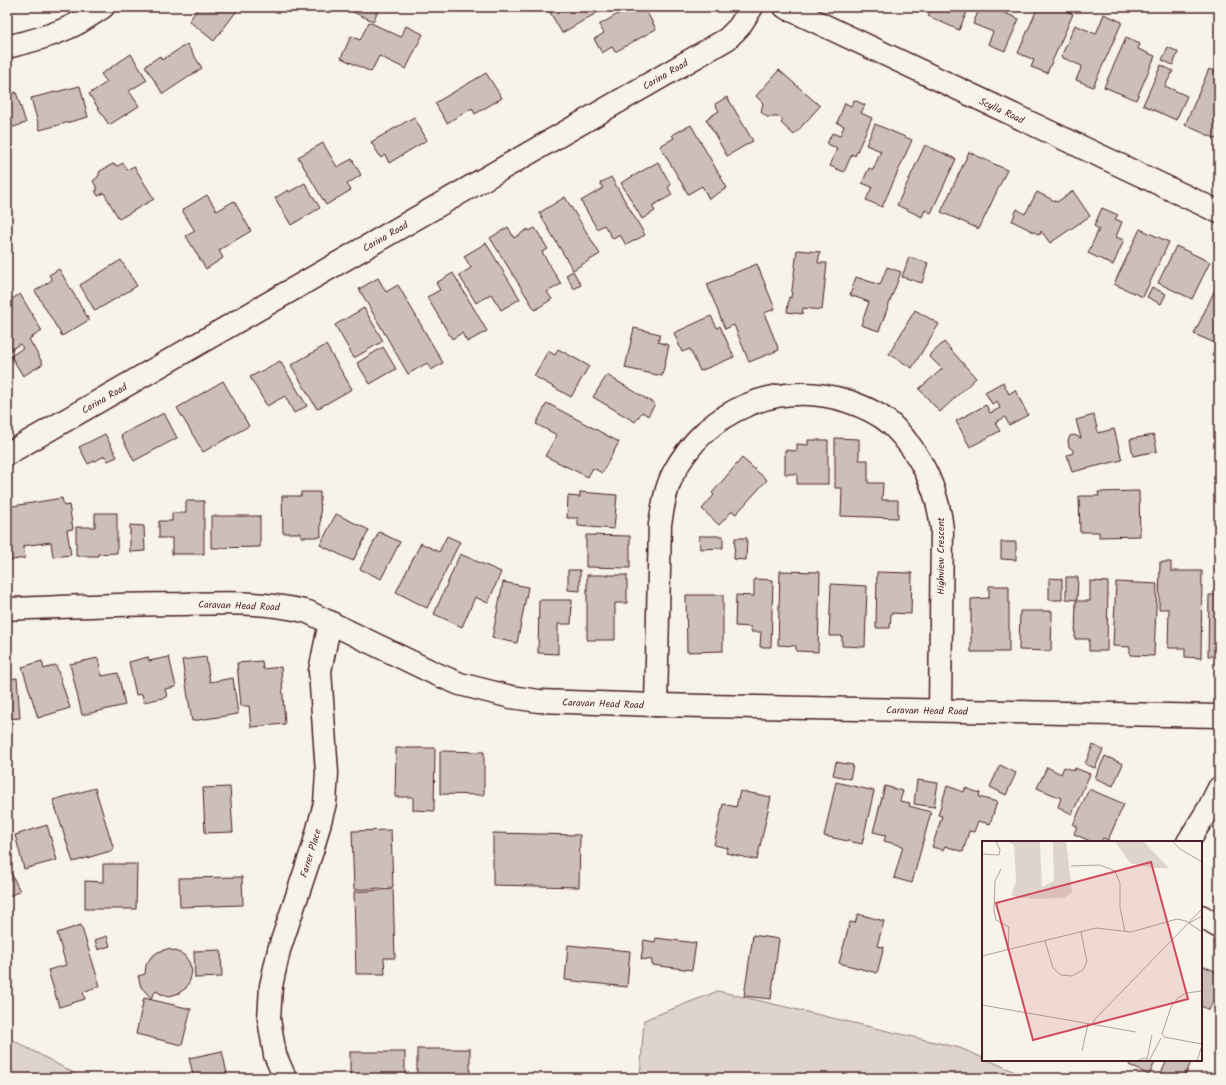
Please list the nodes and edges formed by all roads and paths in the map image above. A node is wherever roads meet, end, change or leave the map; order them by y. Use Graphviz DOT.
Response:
graph roads {
  1 [pos="103,7"];
  2 [pos="752,7"];
  3 [pos="788,8"];
  4 [pos="7,46"];
  5 [pos="1219,212"];
  6 [pos="7,454"];
  7 [pos="7,609"];
  8 [pos="330,622"];
  9 [pos="656,705"];
  10 [pos="940,710"];
  11 [pos="1219,716"];
  12 [pos="1219,788"];
  13 [pos="1189,841"];
  14 [pos="1202,917"];
  15 [pos="1219,927"];
  16 [pos="285,1078"];
  1 -- 4 [label="street"];
  2 -- 6 [label="street, Carina Road"];
  3 -- 5 [label="street, Scylla Road"];
  7 -- 8 [label="street, Caravan Head Road"];
  8 -- 9 [label="street, Caravan Head Road"];
  8 -- 16 [label="street, Farrer Place"];
  9 -- 10 [label="street, Caravan Head Road"];
  9 -- 10 [label="street, Highview Crescent"];
  10 -- 11 [label="street, Caravan Head Road"];
  12 -- 13 [label="street"];
  14 -- 15 [label="street"];
}
